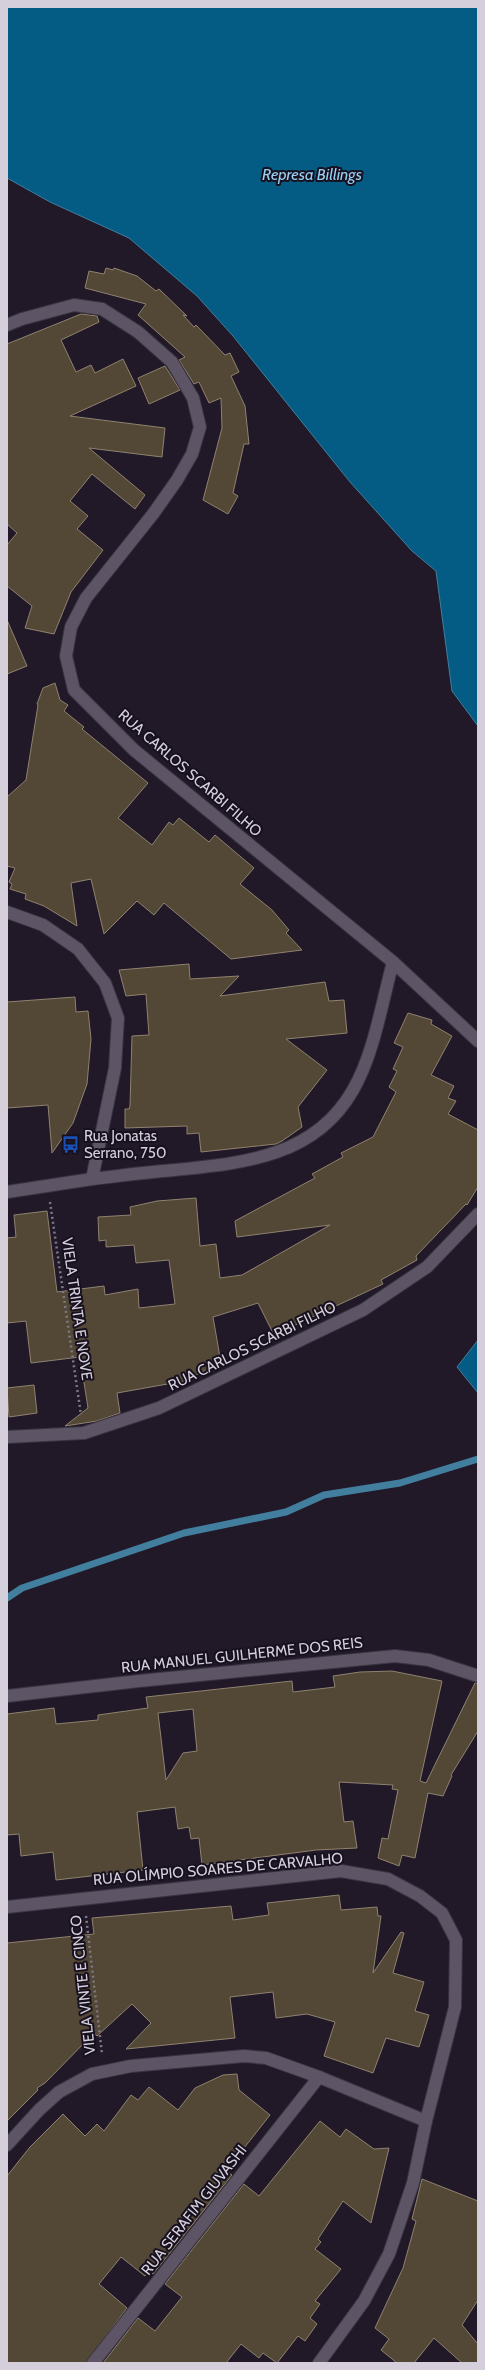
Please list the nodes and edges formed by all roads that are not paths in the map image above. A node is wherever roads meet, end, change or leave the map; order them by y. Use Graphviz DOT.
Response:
graph roads {
  1 [pos="7,325"];
  2 [pos="7,912"];
  3 [pos="393,962"];
  4 [pos="478,1041"];
  5 [pos="92,1179"];
  6 [pos="7,1192"];
  7 [pos="478,1214"];
  8 [pos="7,1437"];
  9 [pos="478,1676"];
  10 [pos="7,1696"];
  11 [pos="7,1907"];
  12 [pos="320,2077"];
  13 [pos="426,2121"];
  14 [pos="7,2145"];
  15 [pos="93,2363"];
  16 [pos="319,2363"];
  1 -- 3 [label="street, RUA CARLOS SCARBI FILHO"];
  2 -- 5 [label="street"];
  3 -- 4 [label="street, RUA CARLOS SCARBI FILHO"];
  3 -- 5 [label="street"];
  5 -- 6 [label="street"];
  7 -- 8 [label="street, RUA CARLOS SCARBI FILHO"];
  9 -- 10 [label="street, RUA MANUEL GUILHERME DOS REIS"];
  11 -- 13 [label="street, RUA OLÍMPIO SOARES DE CARVALHO"];
  12 -- 13 [label="street"];
  12 -- 14 [label="street"];
  12 -- 15 [label="street, RUA SERAFIM GIUVASHI"];
  13 -- 16 [label="street, RUA OLÍMPIO SOARES DE CARVALHO"];
}
